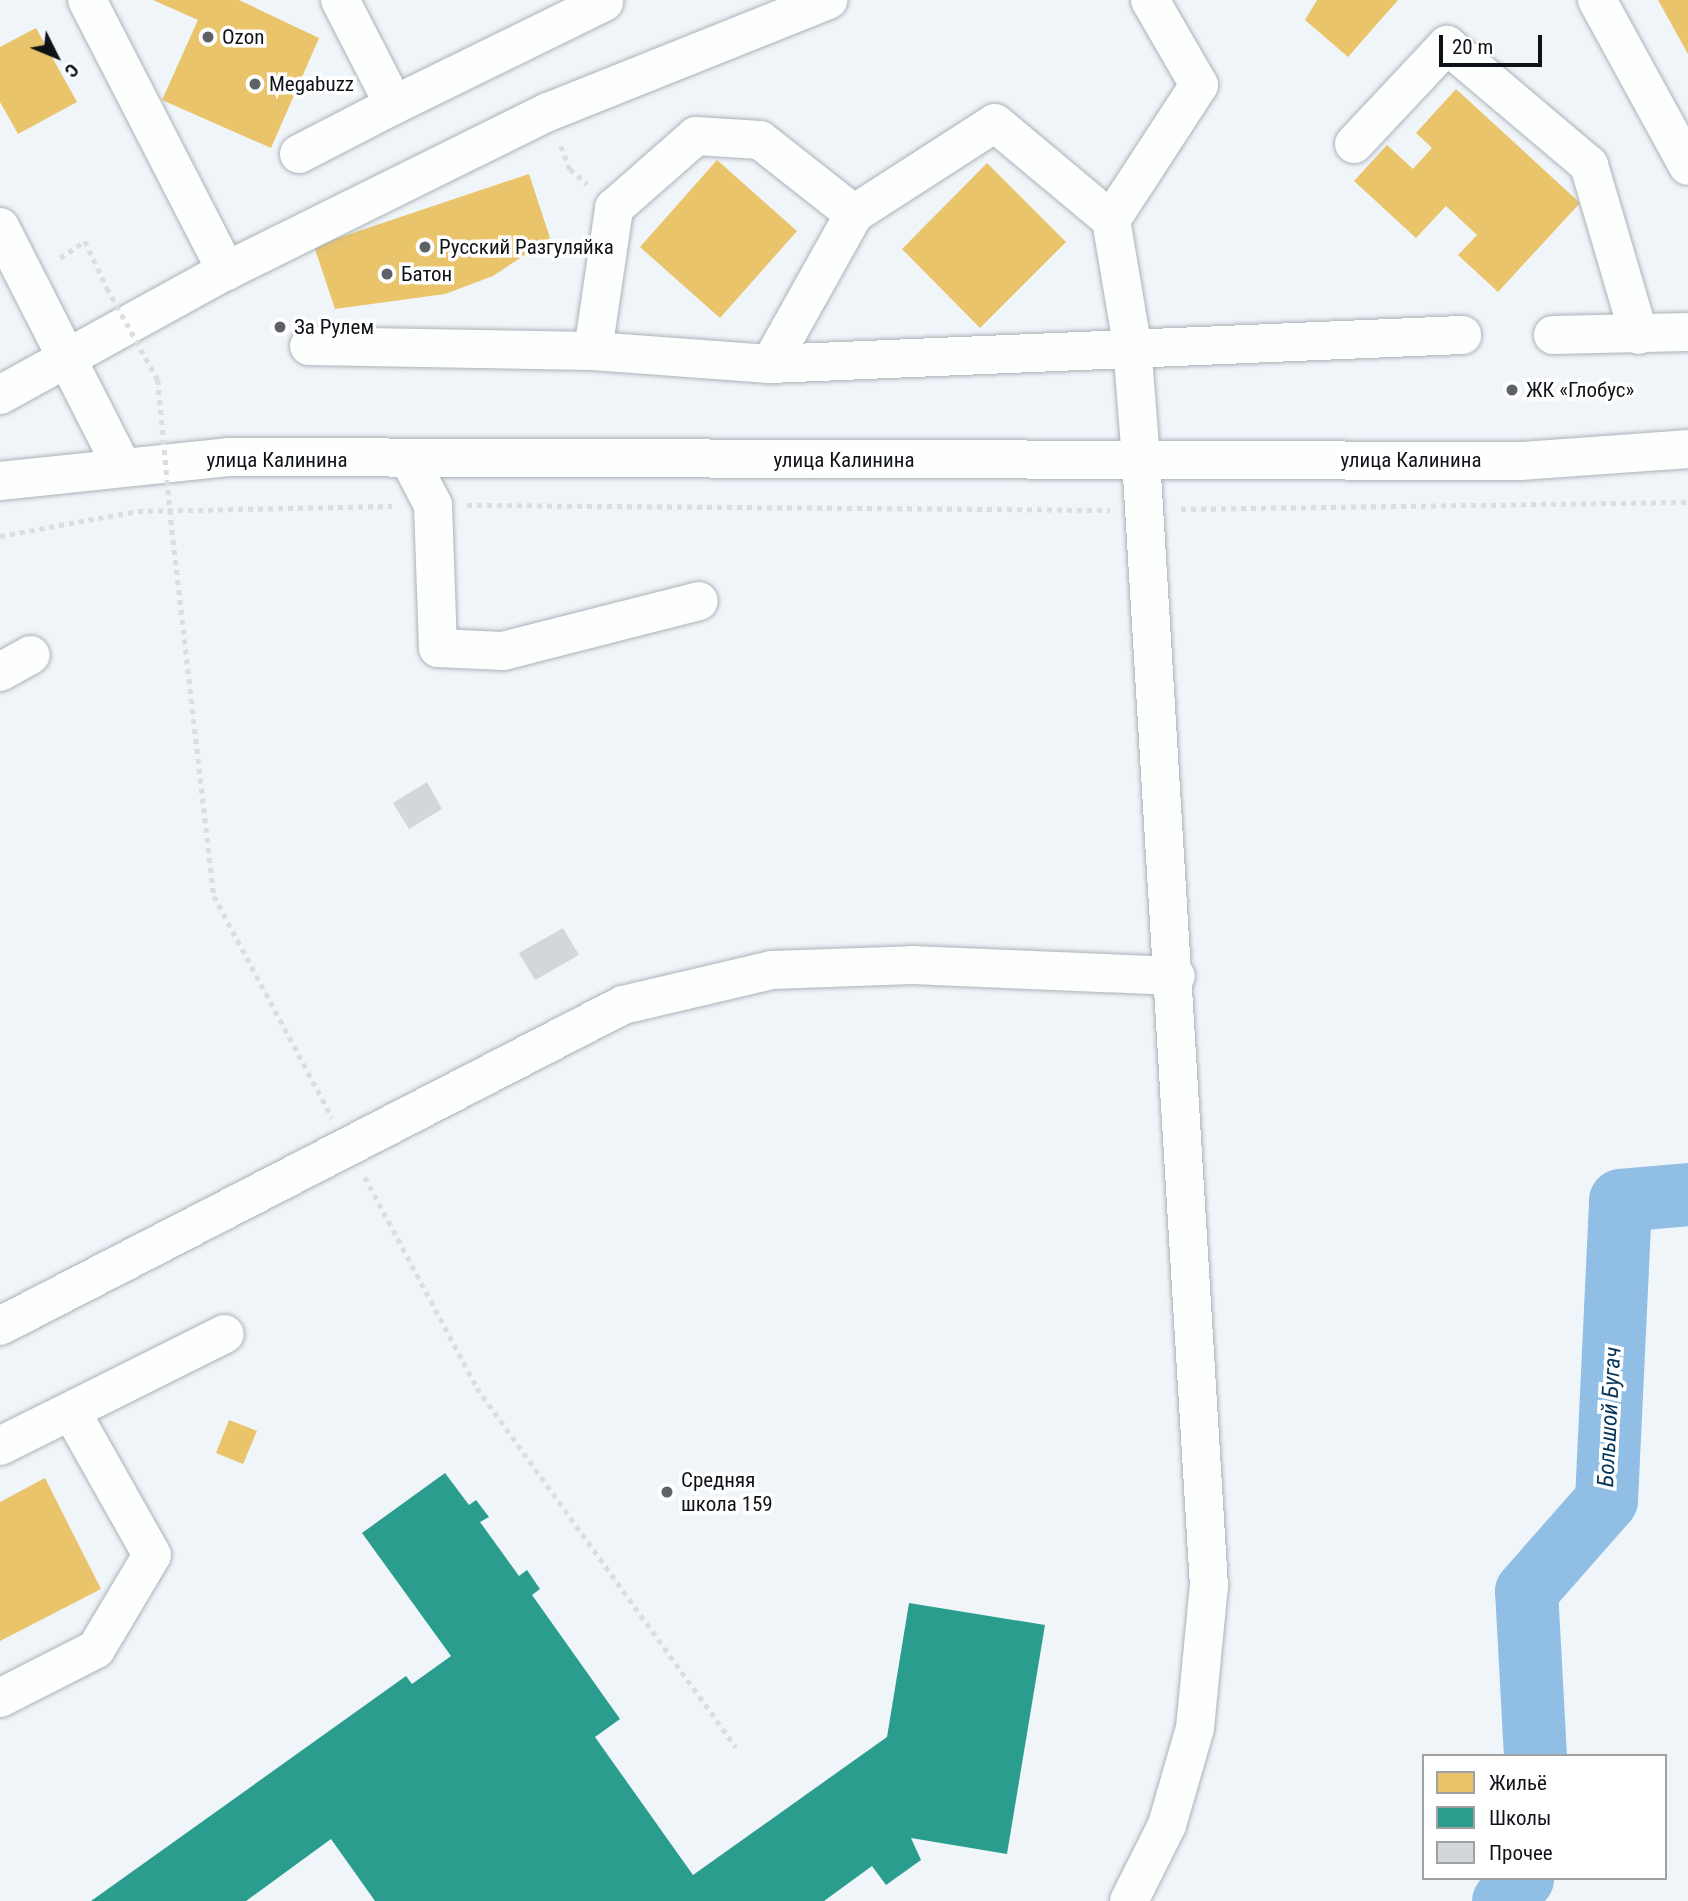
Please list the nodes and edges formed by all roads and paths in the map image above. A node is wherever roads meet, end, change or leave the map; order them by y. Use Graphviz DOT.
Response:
graph roads {
  1 [pos="87,0"];
  2 [pos="340,0"];
  3 [pos="828,0"];
  4 [pos="1150,0"];
  5 [pos="1597,0"];
  6 [pos="605,1"];
  7 [pos="394,105"];
  8 [pos="1354,144"];
  9 [pos="299,154"];
  10 [pos="1688,166"];
  11 [pos="854,214"];
  12 [pos="1111,220"];
  13 [pos="0,227"];
  14 [pos="85,241"];
  15 [pos="226,271"];
  16 [pos="1688,332"];
  17 [pos="1462,335"];
  18 [pos="1553,335"];
  19 [pos="1639,335"];
  20 [pos="1132,344"];
  21 [pos="309,346"];
  22 [pos="593,351"];
  23 [pos="66,354"];
  24 [pos="771,364"];
  25 [pos="0,395"];
  26 [pos="1688,449"];
  27 [pos="1141,458"];
  28 [pos="410,461"];
  29 [pos="121,464"];
  30 [pos="0,481"];
  31 [pos="1688,502"];
  32 [pos="433,505"];
  33 [pos="1143,510"];
  34 [pos="0,536"];
  35 [pos="699,601"];
  36 [pos="1176,976"];
  37 [pos="347,1144"];
  38 [pos="0,1326"];
  39 [pos="225,1334"];
  40 [pos="71,1411"];
  41 [pos="0,1446"];
  42 [pos="0,1698"];
  43 [pos="736,1747"];
  44 [pos="1129,1901"];
  1 -- 15 [label="main road"];
  2 -- 7 [label="main road"];
  3 -- 15 [label="main road"];
  4 -- 12 [label="main road"];
  5 -- 10 [label="main road"];
  6 -- 7 [label="main road"];
  7 -- 9 [label="main road"];
  8 -- 19 [label="main road"];
  11 -- 12 [label="main road"];
  11 -- 22 [label="main road"];
  11 -- 24 [label="main road"];
  12 -- 20 [label="main road"];
  13 -- 23 [label="main road"];
  14 -- 37 [label="path, bridge"];
  15 -- 23 [label="main road"];
  16 -- 19 [label="main road"];
  17 -- 20 [label="main road"];
  18 -- 19 [label="main road"];
  20 -- 24 [label="main road"];
  20 -- 27 [label="main road"];
  21 -- 22 [label="main road"];
  22 -- 24 [label="main road"];
  23 -- 25 [label="main road"];
  23 -- 29 [label="main road"];
  26 -- 27 [label="main road, улица Калинина"];
  27 -- 28 [label="main road, улица Калинина"];
  27 -- 33 [label="main road"];
  28 -- 29 [label="main road, улица Калинина"];
  28 -- 32 [label="main road"];
  29 -- 30 [label="main road, улица Калинина"];
  31 -- 33 [label="path"];
  32 -- 33 [label="path"];
  32 -- 34 [label="path"];
  32 -- 35 [label="main road"];
  33 -- 36 [label="main road"];
  36 -- 37 [label="main road"];
  36 -- 44 [label="main road"];
  37 -- 38 [label="main road"];
  37 -- 43 [label="path"];
  39 -- 40 [label="main road"];
  40 -- 41 [label="main road"];
  40 -- 42 [label="main road"];
}
